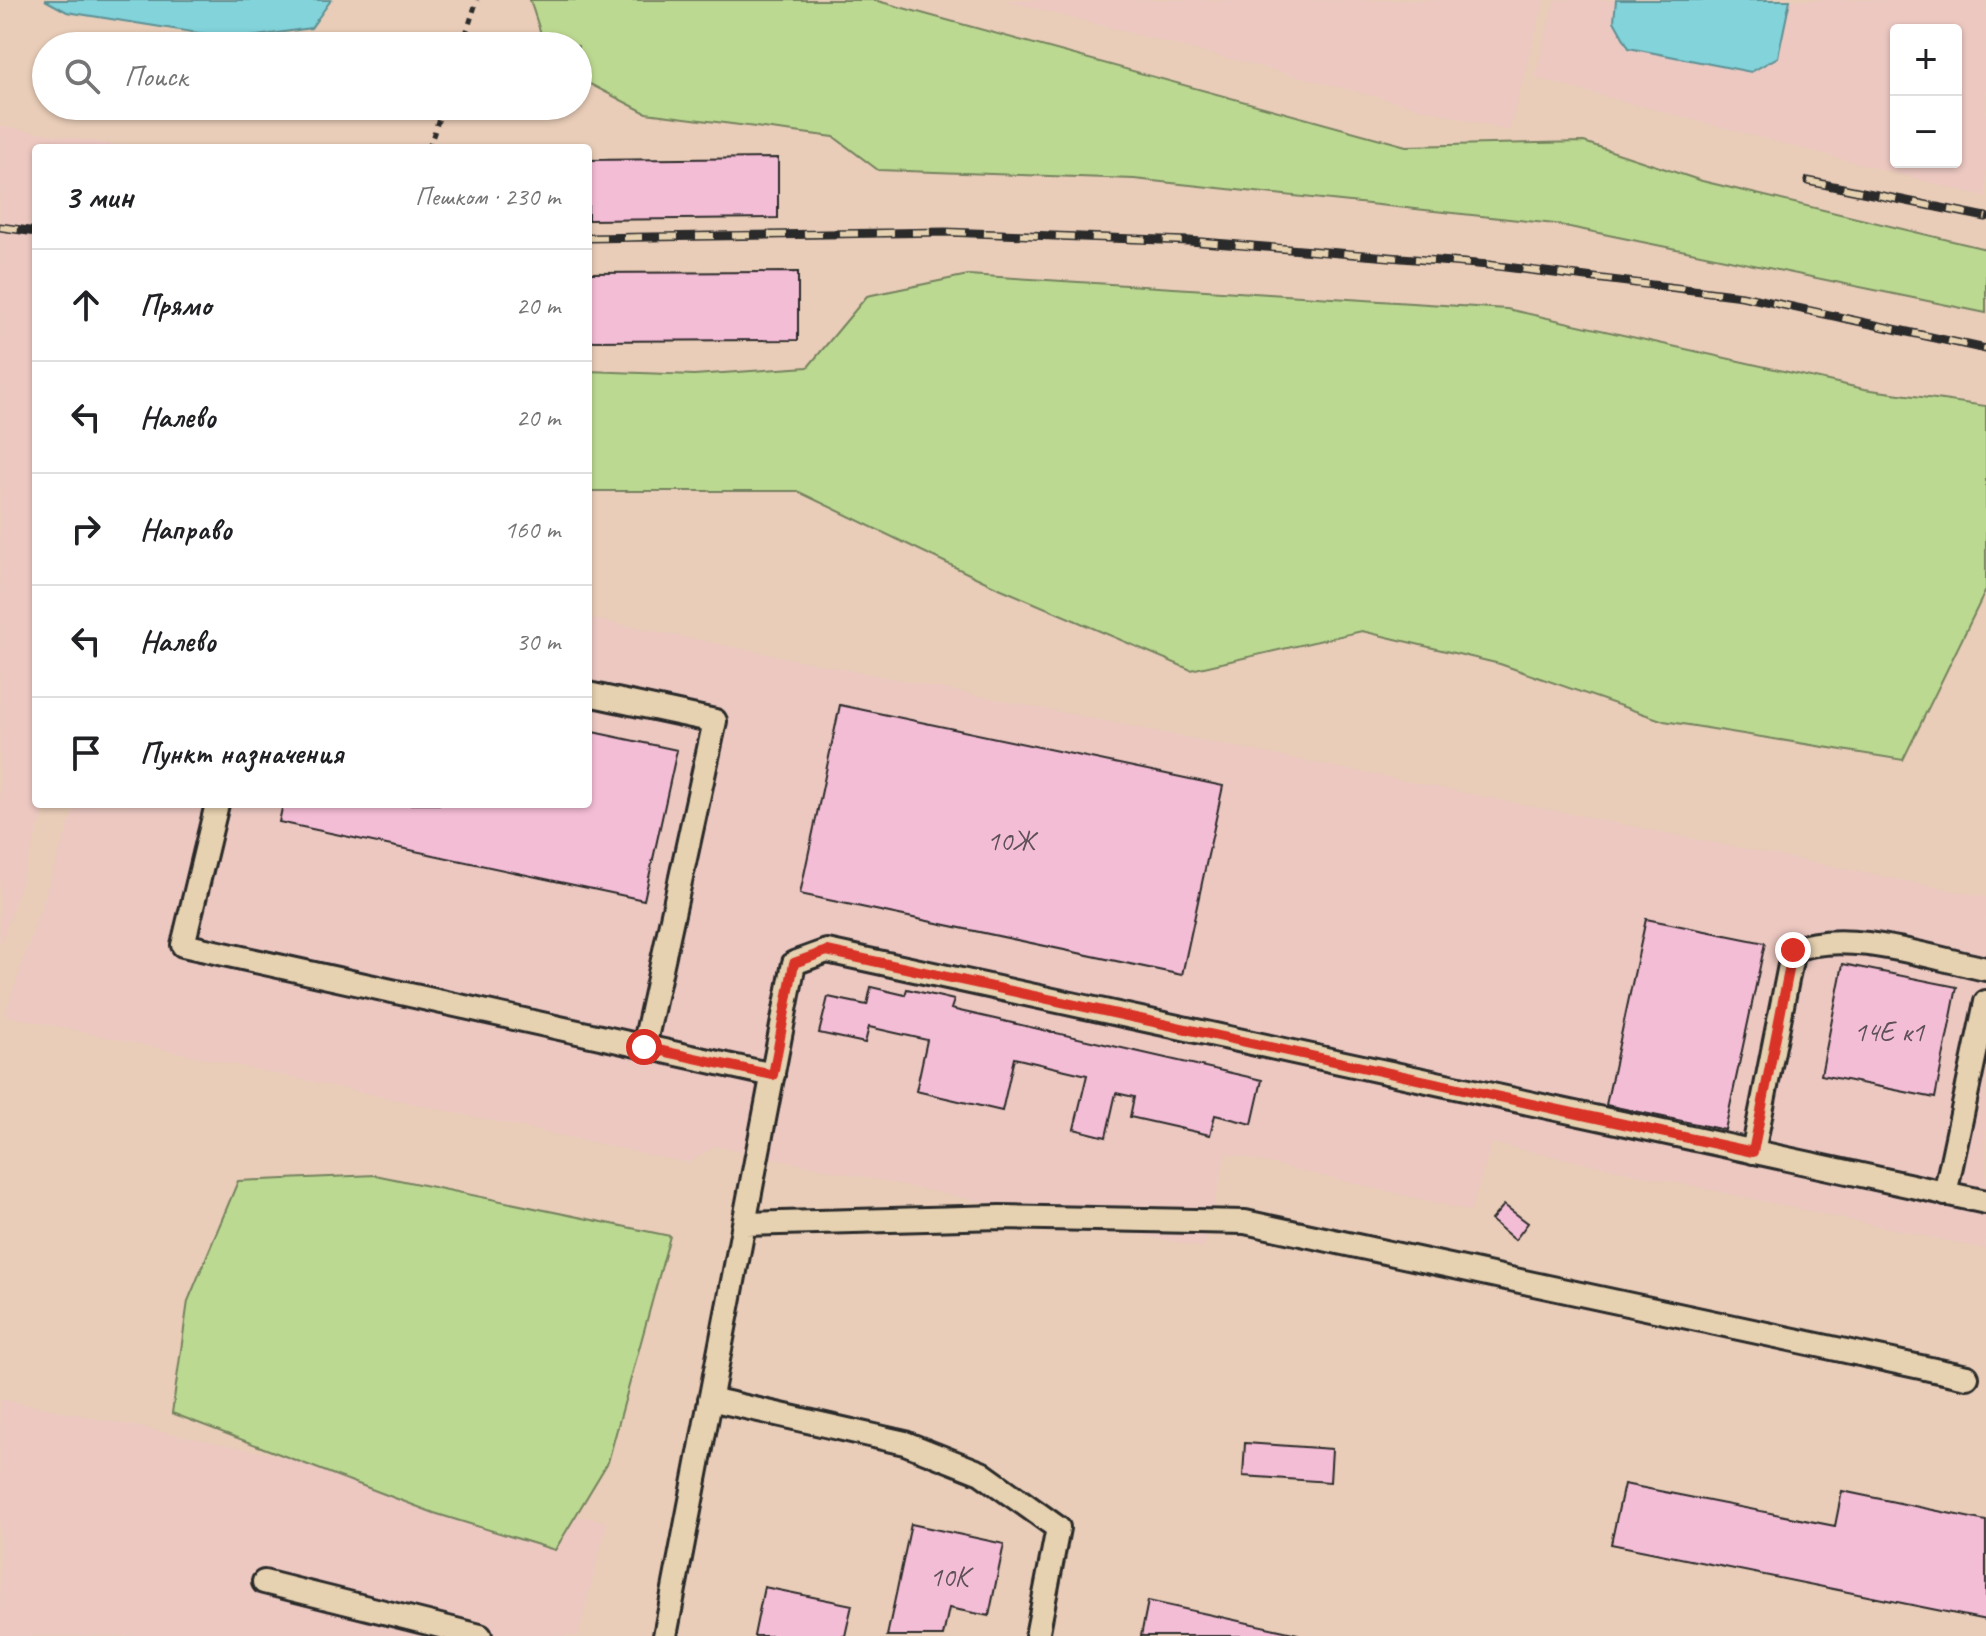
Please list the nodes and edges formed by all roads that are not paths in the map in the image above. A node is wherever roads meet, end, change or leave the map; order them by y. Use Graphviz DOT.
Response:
graph roads {
  1 [pos="592,695"];
  2 [pos="216,808"];
  3 [pos="1986,969"];
  4 [pos="1986,1002"];
  5 [pos="644,1047"];
  6 [pos="773,1075"];
  7 [pos="1753,1152"];
  8 [pos="1945,1194"];
  9 [pos="1986,1202"];
  10 [pos="744,1224"];
  11 [pos="1967,1377"];
  12 [pos="710,1399"];
  13 [pos="264,1582"];
  14 [pos="480,1636"];
  15 [pos="665,1636"];
  16 [pos="1037,1636"];
  1 -- 5 [label="lane"];
  2 -- 5 [label="lane"];
  3 -- 7 [label="lane"];
  4 -- 8 [label="lane"];
  5 -- 6 [label="lane"];
  6 -- 7 [label="lane"];
  6 -- 10 [label="lane"];
  7 -- 8 [label="lane"];
  8 -- 9 [label="lane"];
  10 -- 11 [label="lane"];
  10 -- 12 [label="lane"];
  12 -- 15 [label="lane"];
  12 -- 16 [label="lane"];
  13 -- 14 [label="lane"];
}
